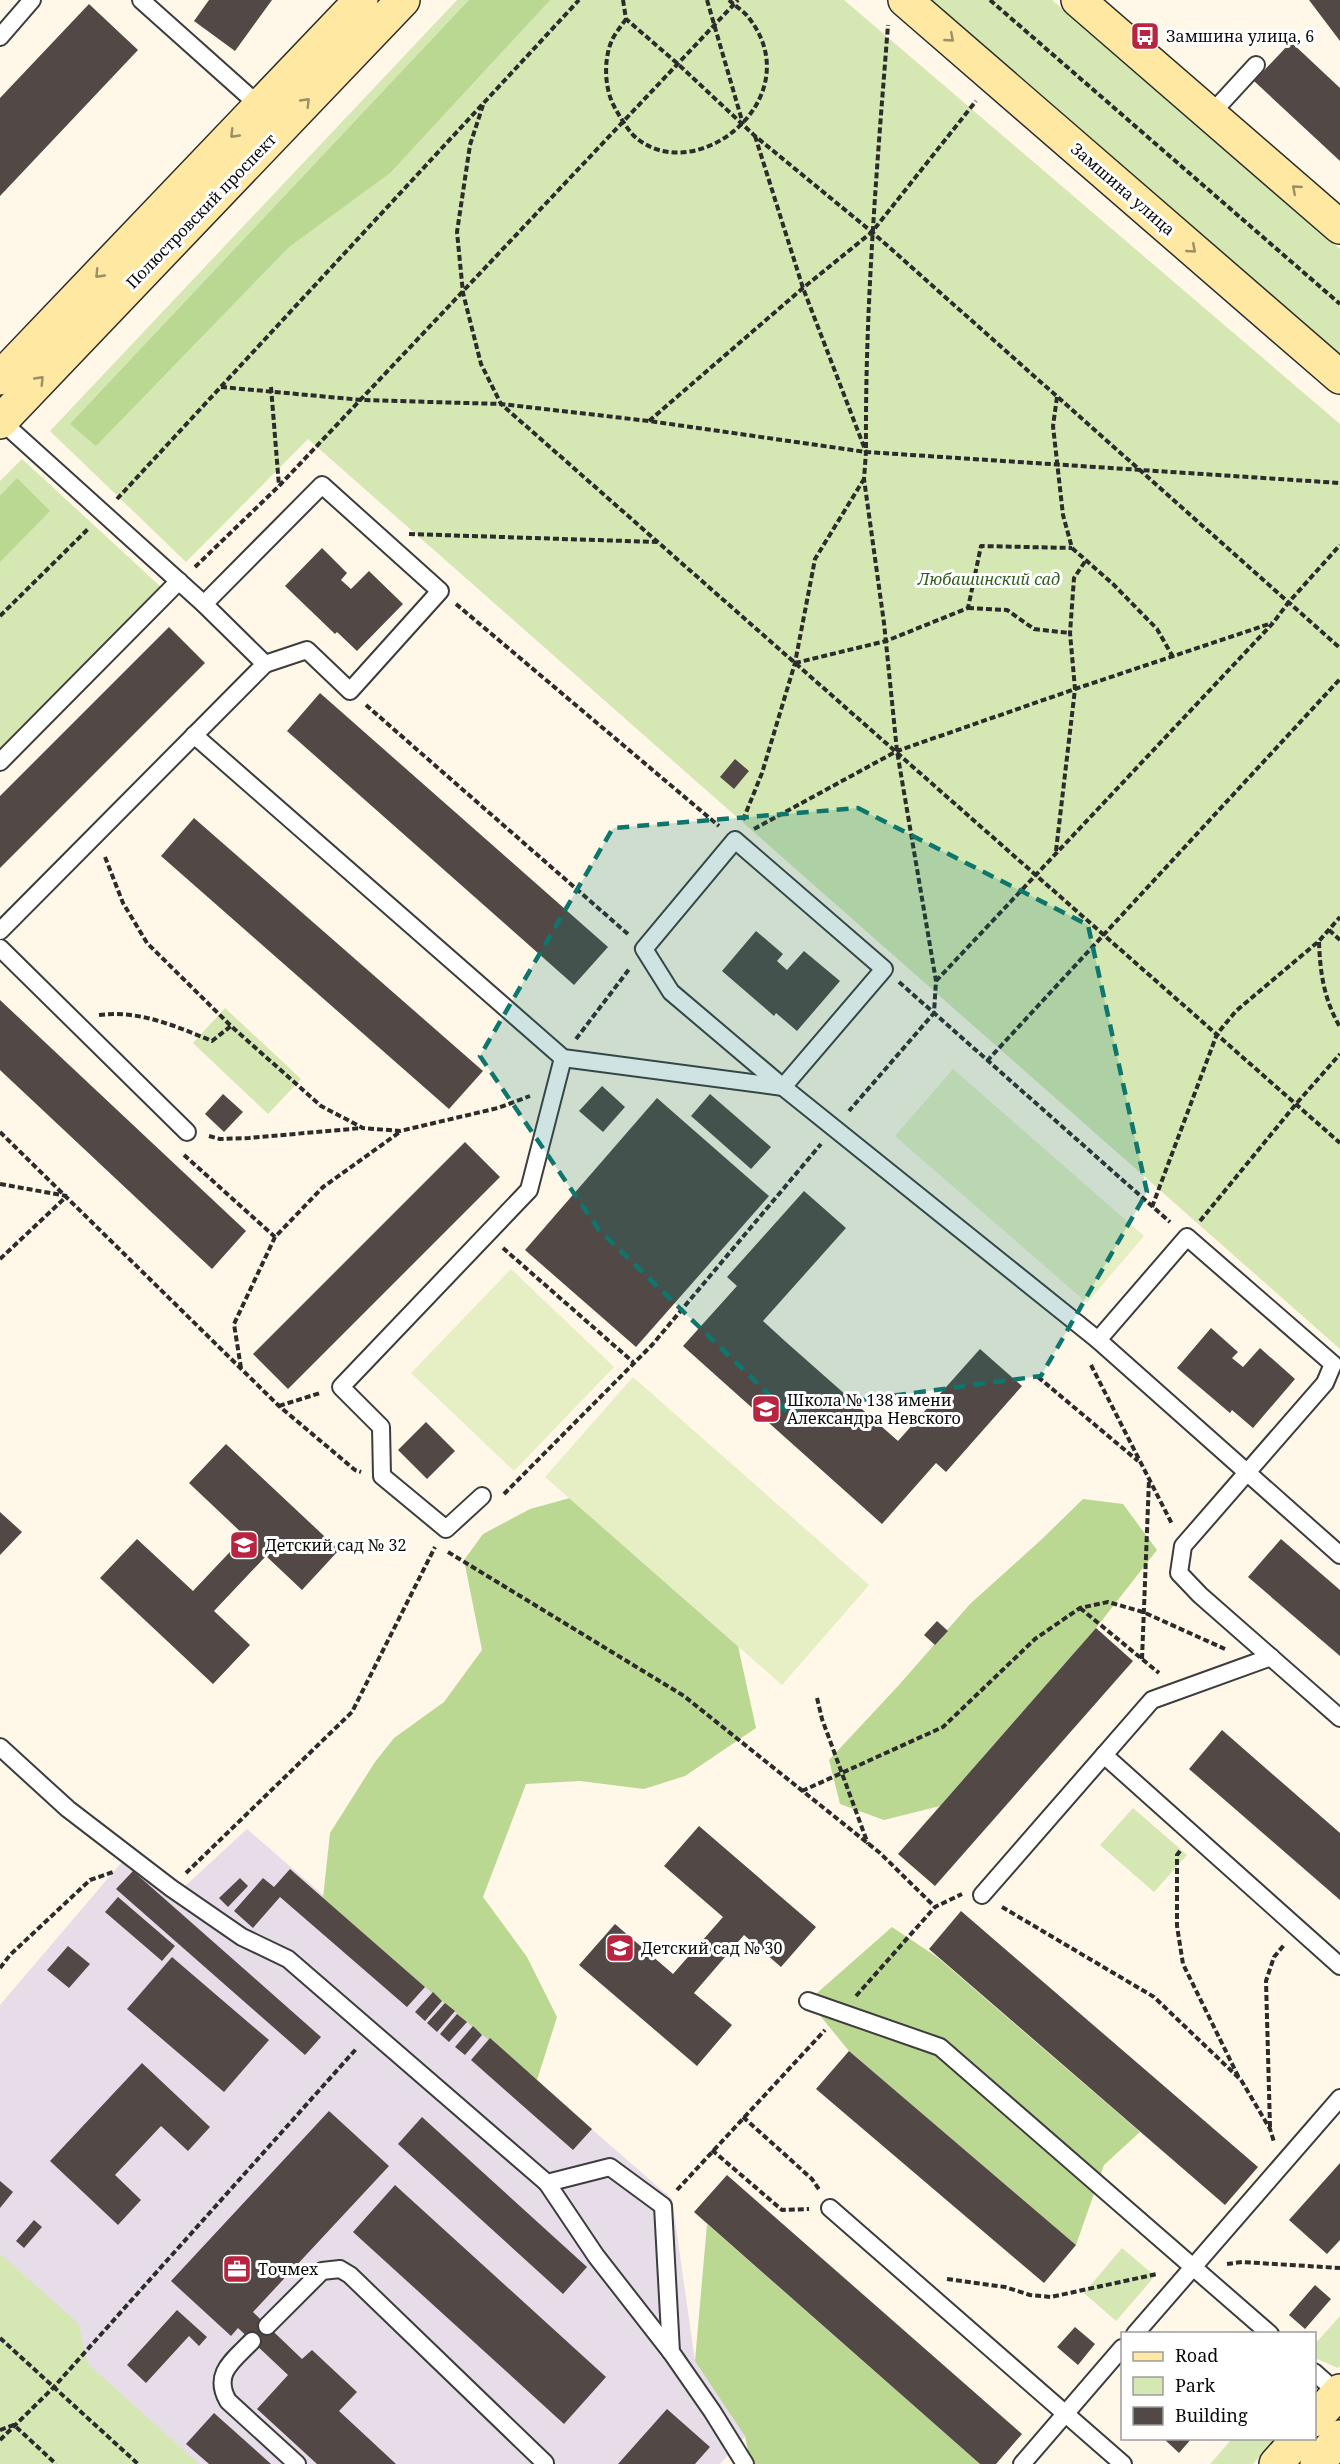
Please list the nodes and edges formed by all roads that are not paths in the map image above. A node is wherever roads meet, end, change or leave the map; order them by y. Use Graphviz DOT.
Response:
graph roads {
  1 [pos="32,0"];
  2 [pos="141,0"];
  3 [pos="361,0"];
  4 [pos="403,0"];
  5 [pos="1093,5"];
  6 [pos="897,8"];
  7 [pos="0,37"];
  8 [pos="1256,65"];
  9 [pos="1210,115"];
  10 [pos="271,116"];
  11 [pos="1340,227"];
  12 [pos="1340,377"];
  13 [pos="0,378"];
  14 [pos="0,421"];
  15 [pos="179,581"];
  16 [pos="204,604"];
  17 [pos="265,664"];
  18 [pos="194,735"];
  19 [pos="0,762"];
  20 [pos="0,931"];
  21 [pos="0,948"];
  22 [pos="563,1058"];
  23 [pos="783,1087"];
  24 [pos="188,1132"];
  25 [pos="1098,1340"];
  26 [pos="1248,1474"];
  27 [pos="482,1496"];
  28 [pos="1340,1555"];
  29 [pos="1264,1660"];
  30 [pos="1340,1718"];
  31 [pos="0,1747"];
  32 [pos="1104,1755"];
  33 [pos="982,1895"];
  34 [pos="1340,1966"];
  35 [pos="808,2001"];
  36 [pos="1340,2098"];
  37 [pos="547,2182"];
  38 [pos="830,2208"];
  39 [pos="1192,2268"];
  40 [pos="267,2326"];
  41 [pos="1138,2332"];
  42 [pos="1268,2332"];
  43 [pos="252,2341"];
  44 [pos="1121,2349"];
  45 [pos="671,2352"];
  46 [pos="1333,2388"];
  47 [pos="1066,2413"];
  48 [pos="1316,2417"];
  49 [pos="1340,2437"];
  50 [pos="1298,2440"];
  51 [pos="545,2463"];
  52 [pos="297,2464"];
  53 [pos="745,2464"];
  54 [pos="1022,2464"];
  55 [pos="1123,2464"];
  56 [pos="1276,2464"];
  57 [pos="1317,2464"];
  1 -- 7 [label="lane"];
  2 -- 10 [label="lane"];
  3 -- 10 [label="main road, Полюстровский проспект"];
  10 -- 4 [label="main road, Полюстровский проспект, one-way"];
  5 -- 9 [label="main road"];
  6 -- 12 [label="main road, Замшина улица, one-way"];
  8 -- 9 [label="lane"];
  11 -- 9 [label="main road, one-way"];
  10 -- 13 [label="main road, Полюстровский проспект, one-way"];
  14 -- 10 [label="main road, Полюстровский проспект, one-way"];
  14 -- 15 [label="lane"];
  15 -- 16 [label="lane"];
  15 -- 19 [label="lane"];
  16 -- 17 [label="lane"];
  16 -- 17 [label="lane"];
  17 -- 18 [label="lane"];
  18 -- 20 [label="lane"];
  18 -- 22 [label="lane"];
  21 -- 24 [label="lane"];
  22 -- 23 [label="lane"];
  22 -- 27 [label="lane"];
  23 -- 23 [label="lane"];
  23 -- 25 [label="lane"];
  25 -- 26 [label="lane"];
  25 -- 26 [label="lane"];
  26 -- 28 [label="lane"];
  26 -- 29 [label="lane"];
  29 -- 30 [label="lane"];
  29 -- 32 [label="lane"];
  31 -- 37 [label="lane"];
  32 -- 33 [label="lane"];
  32 -- 34 [label="lane"];
  35 -- 39 [label="lane"];
  36 -- 39 [label="lane"];
  37 -- 45 [label="lane"];
  37 -- 45 [label="lane"];
  38 -- 47 [label="lane"];
  39 -- 41 [label="lane"];
  39 -- 42 [label="lane"];
  40 -- 51 [label="lane"];
  43 -- 52 [label="lane"];
  44 -- 47 [label="lane"];
  45 -- 53 [label="lane"];
  46 -- 48 [label="main road"];
  47 -- 54 [label="lane"];
  47 -- 55 [label="lane"];
  49 -- 57 [label="main road"];
  50 -- 56 [label="main road"];
}
